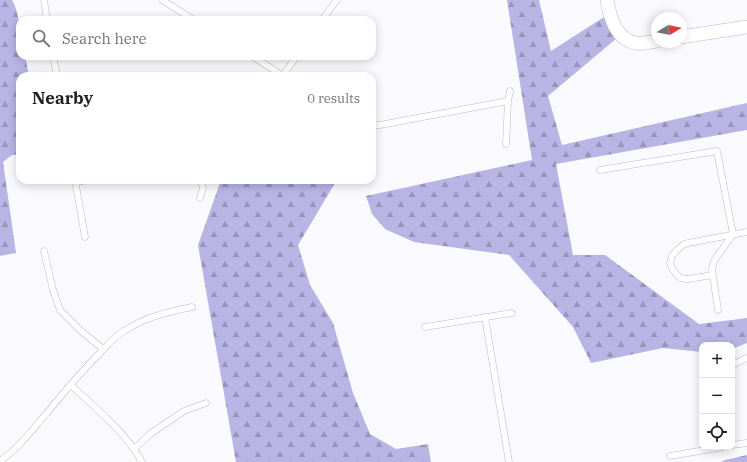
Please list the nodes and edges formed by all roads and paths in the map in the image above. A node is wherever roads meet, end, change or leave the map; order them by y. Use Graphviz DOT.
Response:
graph roads {
  1 [pos="44,0"];
  2 [pos="162,0"];
  3 [pos="337,0"];
  4 [pos="607,0"];
  5 [pos="46,16"];
  6 [pos="188,16"];
  7 [pos="325,16"];
  8 [pos="747,27"];
  9 [pos="687,36"];
  10 [pos="651,42"];
  11 [pos="54,60"];
  12 [pos="258,60"];
  13 [pos="294,60"];
  14 [pos="56,72"];
  15 [pos="277,72"];
  16 [pos="286,72"];
  17 [pos="510,91"];
  18 [pos="508,102"];
  19 [pos="376,125"];
  20 [pos="506,144"];
  21 [pos="600,170"];
  22 [pos="76,184"];
  23 [pos="202,184"];
  24 [pos="200,198"];
  25 [pos="747,232"];
  26 [pos="733,234"];
  27 [pos="85,237"];
  28 [pos="44,251"];
  29 [pos="713,275"];
  30 [pos="192,307"];
  31 [pos="718,310"];
  32 [pos="512,313"];
  33 [pos="485,317"];
  34 [pos="425,327"];
  35 [pos="103,349"];
  36 [pos="747,358"];
  37 [pos="735,364"];
  38 [pos="71,385"];
  39 [pos="206,403"];
  40 [pos="747,443"];
  41 [pos="735,444"];
  42 [pos="134,449"];
  43 [pos="705,450"];
  44 [pos="670,456"];
  45 [pos="0,461"];
  46 [pos="142,462"];
  47 [pos="509,462"];
  1 -- 5 [label="lane"];
  2 -- 6 [label="lane"];
  3 -- 7 [label="lane"];
  4 -- 10 [label="street"];
  8 -- 9 [label="street"];
  11 -- 14 [label="lane"];
  12 -- 15 [label="lane"];
  13 -- 16 [label="lane"];
  17 -- 18 [label="lane"];
  18 -- 19 [label="lane"];
  18 -- 20 [label="lane"];
  21 -- 26 [label="lane"];
  22 -- 27 [label="lane"];
  23 -- 24 [label="lane"];
  25 -- 26 [label="lane"];
  26 -- 29 [label="lane"];
  26 -- 29 [label="lane"];
  28 -- 35 [label="lane"];
  29 -- 31 [label="lane"];
  30 -- 35 [label="lane"];
  32 -- 33 [label="lane"];
  33 -- 34 [label="lane"];
  33 -- 47 [label="lane"];
  35 -- 38 [label="lane"];
  36 -- 37 [label="lane"];
  38 -- 42 [label="lane"];
  38 -- 45 [label="lane"];
  39 -- 42 [label="lane"];
  40 -- 41 [label="lane"];
  42 -- 46 [label="lane"];
  43 -- 44 [label="lane"];
}
